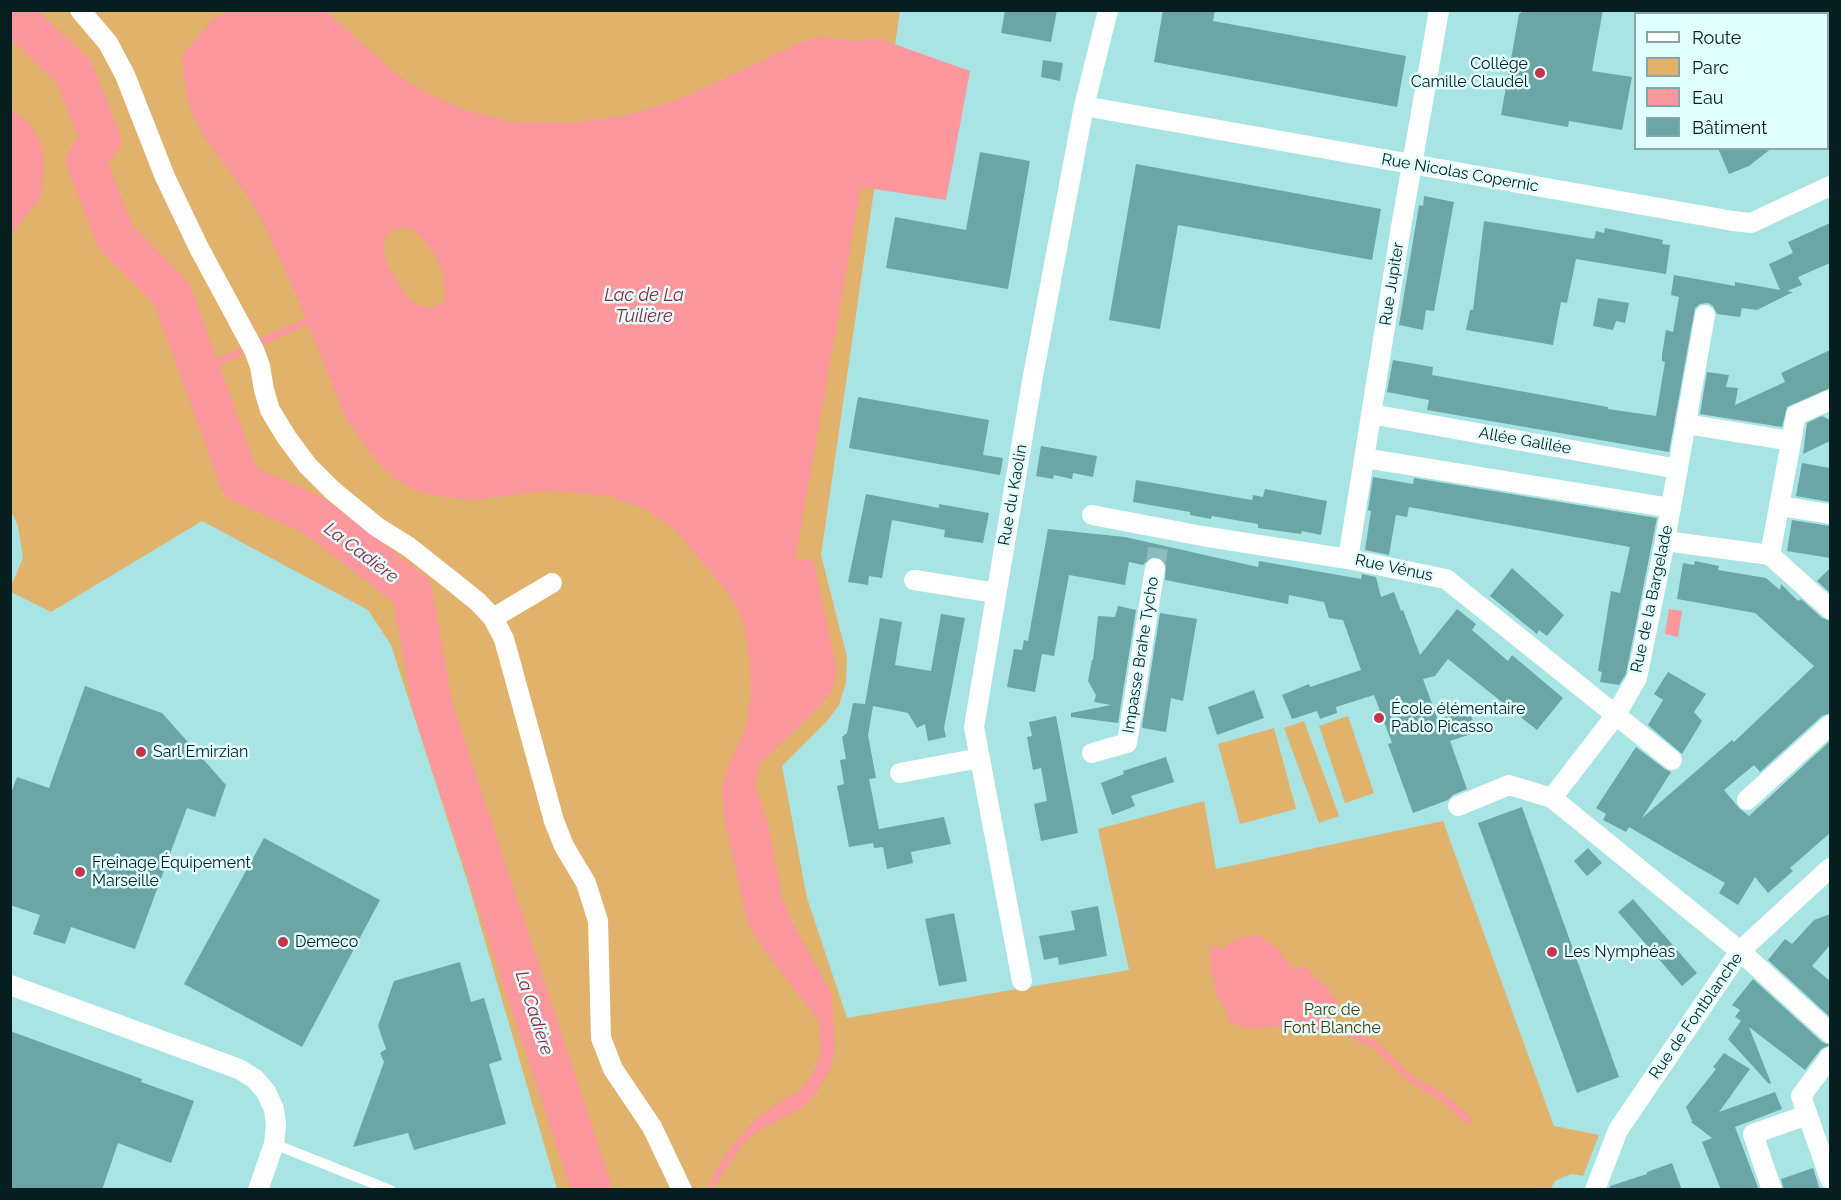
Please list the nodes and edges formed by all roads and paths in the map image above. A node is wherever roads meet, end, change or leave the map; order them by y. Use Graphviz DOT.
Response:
graph roads {
  1 [pos="80,10"];
  2 [pos="1108,10"];
  3 [pos="1439,10"];
  4 [pos="1084,105"];
  5 [pos="1412,165"];
  6 [pos="1830,186"];
  7 [pos="1705,315"];
  8 [pos="1830,400"];
  9 [pos="1371,414"];
  10 [pos="1686,424"];
  11 [pos="1791,441"];
  12 [pos="1364,459"];
  13 [pos="1678,469"];
  14 [pos="1780,506"];
  15 [pos="1671,508"];
  16 [pos="1830,514"];
  17 [pos="1092,515"];
  18 [pos="1665,541"];
  19 [pos="1770,555"];
  20 [pos="1348,559"];
  21 [pos="1155,568"];
  22 [pos="914,580"];
  23 [pos="552,583"];
  24 [pos="996,593"];
  25 [pos="1830,609"];
  26 [pos="494,618"];
  27 [pos="1615,716"];
  28 [pos="1830,725"];
  29 [pos="1092,753"];
  30 [pos="980,758"];
  31 [pos="1672,760"];
  32 [pos="900,773"];
  33 [pos="1552,798"];
  34 [pos="1747,800"];
  35 [pos="1458,806"];
  36 [pos="1830,868"];
  37 [pos="1740,951"];
  38 [pos="1022,981"];
  39 [pos="10,985"];
  40 [pos="1830,1034"];
  41 [pos="1830,1058"];
  42 [pos="1807,1115"];
  43 [pos="274,1144"];
  44 [pos="1830,1179"];
  45 [pos="258,1190"];
  46 [pos="390,1190"];
  47 [pos="682,1190"];
  48 [pos="1596,1190"];
  49 [pos="1772,1190"];
  1 -- 26 [label="street"];
  2 -- 4 [label="street, Rue du Kaolin"];
  3 -- 5 [label="street, Rue Jupiter"];
  4 -- 5 [label="street, Rue Nicolas Copernic"];
  4 -- 24 [label="street, Rue du Kaolin"];
  5 -- 6 [label="street, Rue Nicolas Copernic"];
  5 -- 9 [label="street, Rue Jupiter"];
  7 -- 10 [label="street, Rue de la Bargelade"];
  8 -- 11 [label="street"];
  9 -- 12 [label="street, Rue Jupiter"];
  9 -- 13 [label="street, Allée Galilée"];
  10 -- 11 [label="street"];
  10 -- 13 [label="street, Rue de la Bargelade"];
  11 -- 14 [label="street"];
  12 -- 15 [label="street"];
  12 -- 20 [label="street, Rue Jupiter"];
  13 -- 15 [label="street, Rue de la Bargelade"];
  14 -- 16 [label="street"];
  14 -- 19 [label="street"];
  15 -- 18 [label="street, Rue de la Bargelade"];
  17 -- 20 [label="street, Rue Vénus"];
  18 -- 19 [label="street"];
  18 -- 27 [label="street, Rue de la Bargelade"];
  19 -- 25 [label="street"];
  20 -- 27 [label="street, Rue Vénus"];
  21 -- 29 [label="street, Impasse Brahe Tycho"];
  22 -- 24 [label="street"];
  23 -- 26 [label="street"];
  24 -- 30 [label="street, Rue du Kaolin"];
  26 -- 47 [label="street"];
  27 -- 31 [label="street, Rue Vénus"];
  27 -- 33 [label="street, Rue de la Bargelade"];
  28 -- 34 [label="street"];
  30 -- 32 [label="street"];
  30 -- 38 [label="street, Rue du Kaolin"];
  33 -- 35 [label="street"];
  33 -- 37 [label="street"];
  36 -- 37 [label="street, Rue de Fontblanche"];
  37 -- 40 [label="street"];
  37 -- 48 [label="street, Rue de Fontblanche"];
  39 -- 43 [label="street"];
  41 -- 42 [label="street"];
  42 -- 44 [label="street"];
  42 -- 49 [label="street"];
  43 -- 45 [label="street"];
  43 -- 46 [label="lane"];
}
